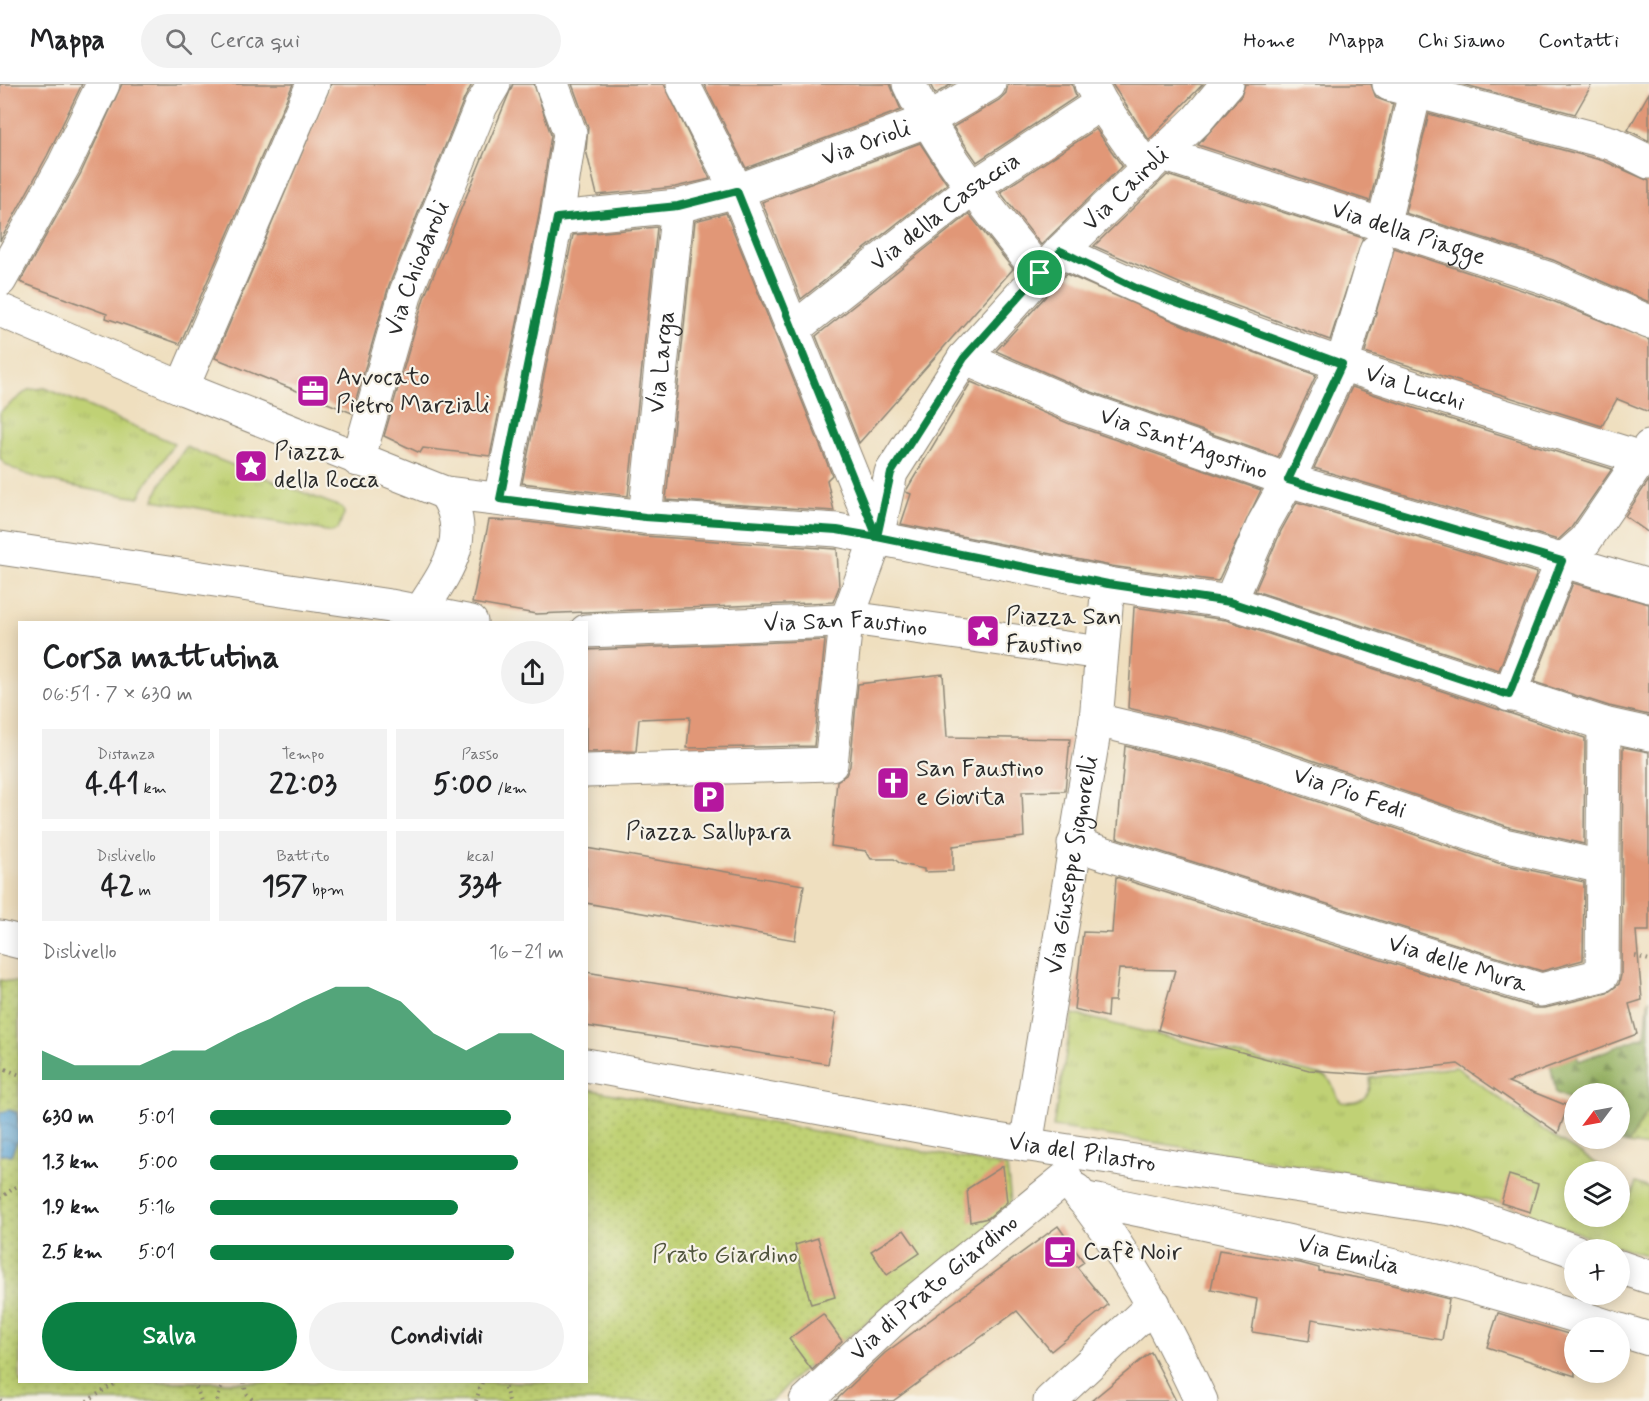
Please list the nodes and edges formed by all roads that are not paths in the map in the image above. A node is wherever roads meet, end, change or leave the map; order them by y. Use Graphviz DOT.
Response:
graph roads {
  1 [pos="103,84"];
  2 [pos="313,84"];
  3 [pos="494,84"];
  4 [pos="552,84"];
  5 [pos="683,84"];
  6 [pos="909,84"];
  7 [pos="989,84"];
  8 [pos="1227,84"];
  9 [pos="1408,87"];
  10 [pos="1096,94"];
  11 [pos="926,121"];
  12 [pos="1155,162"];
  13 [pos="1649,162"];
  14 [pos="972,188"];
  15 [pos="737,191"];
  16 [pos="678,206"];
  17 [pos="557,218"];
  18 [pos="1379,238"];
  19 [pos="1050,262"];
  20 [pos="0,280"];
  21 [pos="0,310"];
  22 [pos="1649,322"];
  23 [pos="795,328"];
  24 [pos="964,358"];
  25 [pos="1342,364"];
  26 [pos="182,388"];
  27 [pos="1645,452"];
  28 [pos="358,460"];
  29 [pos="1288,480"];
  30 [pos="445,493"];
  31 [pos="500,499"];
  32 [pos="645,517"];
  33 [pos="877,537"];
  34 [pos="0,548"];
  35 [pos="1562,561"];
  36 [pos="1108,584"];
  37 [pos="1649,586"];
  38 [pos="1230,602"];
  39 [pos="420,612"];
  40 [pos="466,621"];
  41 [pos="846,622"];
  42 [pos="588,631"];
  43 [pos="1101,653"];
  44 [pos="1509,695"];
  45 [pos="1096,720"];
  46 [pos="1604,724"];
  47 [pos="1649,734"];
  48 [pos="588,771"];
  49 [pos="1074,844"];
  50 [pos="1602,867"];
  51 [pos="0,937"];
  52 [pos="18,942"];
  53 [pos="588,1065"];
  54 [pos="1026,1145"];
  55 [pos="1074,1188"];
  56 [pos="1564,1247"];
  57 [pos="1630,1270"];
  58 [pos="1649,1277"];
  59 [pos="1154,1304"];
  60 [pos="1580,1317"];
  61 [pos="1630,1333"];
  62 [pos="1649,1340"];
  63 [pos="806,1401"];
  64 [pos="1050,1401"];
  65 [pos="1201,1401"];
  1 -- 20 [label="street"];
  2 -- 26 [label="street"];
  3 -- 28 [label="street, Via Chiodaroli"];
  4 -- 17 [label="street"];
  5 -- 15 [label="street"];
  6 -- 11 [label="street"];
  7 -- 11 [label="street, Via Orioli"];
  8 -- 12 [label="street, Via Cairoli"];
  9 -- 13 [label="street"];
  9 -- 18 [label="street"];
  10 -- 12 [label="street"];
  10 -- 14 [label="street, Via della Casaccia"];
  11 -- 14 [label="street"];
  11 -- 15 [label="street, Via Orioli"];
  12 -- 18 [label="street, Via della Piagge"];
  12 -- 19 [label="street, Via Cairoli"];
  14 -- 19 [label="street"];
  14 -- 23 [label="street, Via della Casaccia"];
  15 -- 16 [label="street, Via Orioli"];
  15 -- 23 [label="street"];
  16 -- 17 [label="street, Via Orioli"];
  16 -- 32 [label="street, Via Larga"];
  17 -- 31 [label="street"];
  18 -- 22 [label="street, Via della Piagge"];
  18 -- 25 [label="street"];
  19 -- 24 [label="street, Via Cairoli"];
  19 -- 25 [label="street, Via Lucchi"];
  21 -- 26 [label="street"];
  23 -- 33 [label="street"];
  24 -- 29 [label="street, Via Sant'Agostino"];
  24 -- 33 [label="street, Via Cairoli"];
  25 -- 27 [label="street, Via Lucchi"];
  25 -- 29 [label="street"];
  26 -- 28 [label="street"];
  27 -- 35 [label="street"];
  28 -- 30 [label="street"];
  29 -- 35 [label="street, Via Sant'Agostino"];
  29 -- 38 [label="street"];
  30 -- 31 [label="street"];
  30 -- 39 [label="street"];
  31 -- 32 [label="street"];
  32 -- 33 [label="street"];
  33 -- 36 [label="street"];
  33 -- 41 [label="street"];
  34 -- 39 [label="street"];
  35 -- 37 [label="street, Via Sant'Agostino"];
  35 -- 44 [label="street"];
  36 -- 38 [label="street"];
  36 -- 43 [label="street, Via Giuseppe Signorelli"];
  38 -- 44 [label="street"];
  39 -- 40 [label="street"];
  41 -- 42 [label="street, Via San Faustino"];
  41 -- 43 [label="street, Via San Faustino"];
  41 -- 48 [label="street"];
  43 -- 45 [label="street, Via Giuseppe Signorelli"];
  44 -- 46 [label="street"];
  45 -- 49 [label="street, Via Giuseppe Signorelli"];
  45 -- 50 [label="street, Via Pio Fedi"];
  46 -- 47 [label="street"];
  46 -- 50 [label="street, Via delle Mura"];
  49 -- 50 [label="street, Via delle Mura"];
  49 -- 54 [label="street, Via Giuseppe Signorelli"];
  51 -- 52 [label="street"];
  53 -- 54 [label="street, Via del Pilastro"];
  54 -- 55 [label="street"];
  54 -- 56 [label="street, Via del Pilastro"];
  55 -- 59 [label="street"];
  55 -- 60 [label="street, Via Emilia"];
  55 -- 63 [label="street, Via di Prato Giardino"];
  57 -- 58 [label="street"];
  59 -- 64 [label="street"];
  59 -- 65 [label="street"];
  61 -- 62 [label="street"];
}
